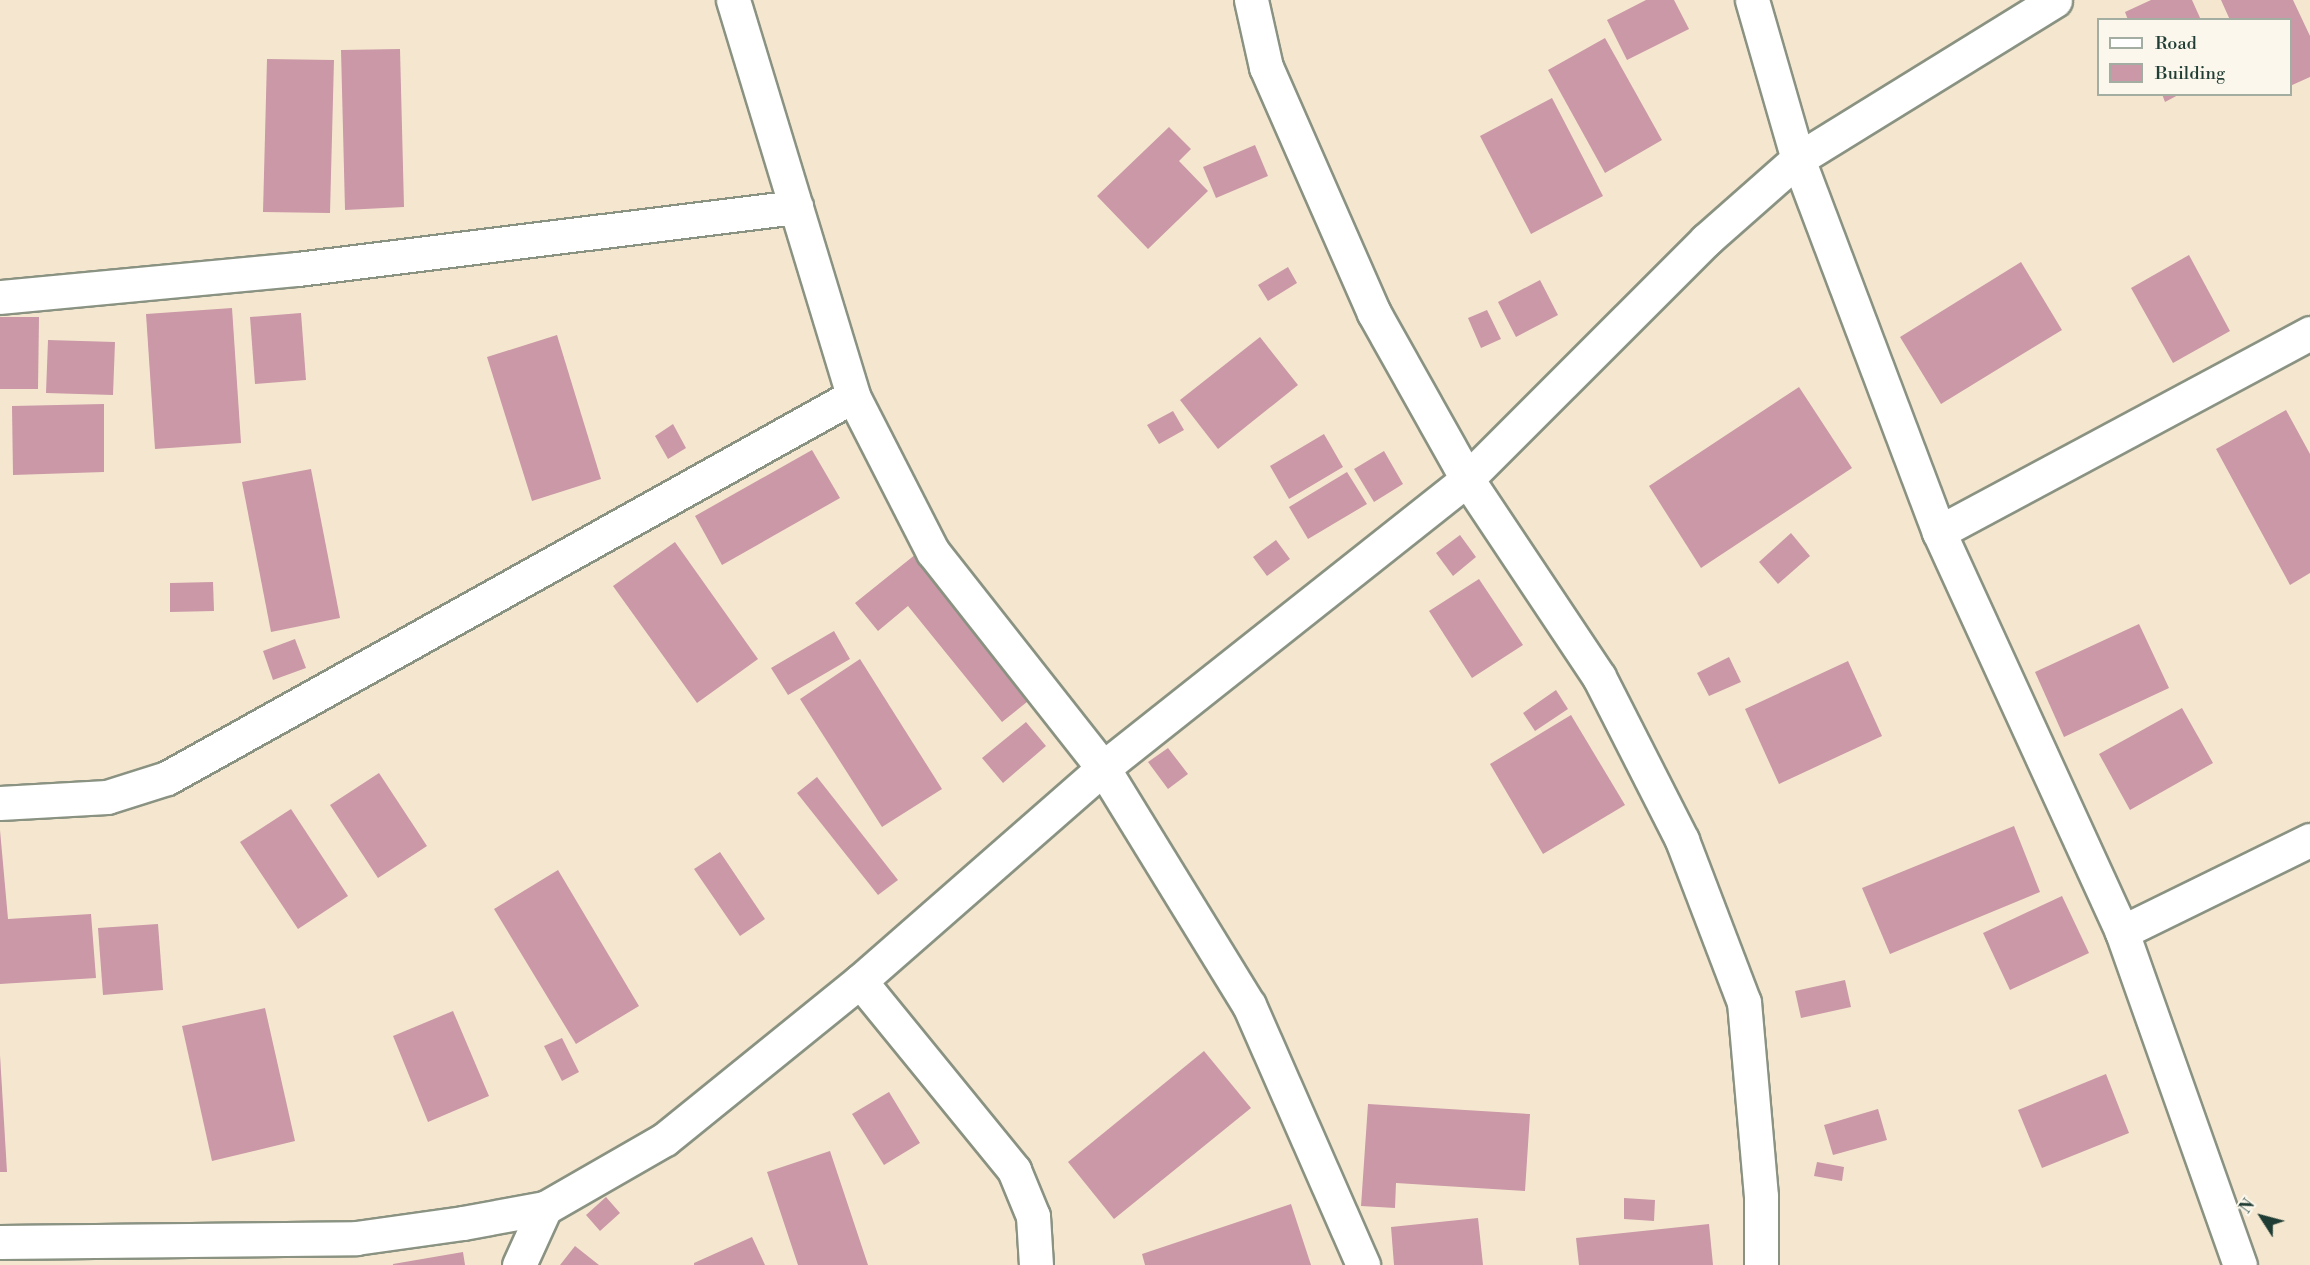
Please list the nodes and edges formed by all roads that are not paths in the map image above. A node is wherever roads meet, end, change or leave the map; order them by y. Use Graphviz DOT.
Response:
graph roads {
  1 [pos="733,0"];
  2 [pos="1251,0"];
  3 [pos="1752,0"];
  4 [pos="2055,0"];
  5 [pos="1798,159"];
  6 [pos="796,207"];
  7 [pos="0,297"];
  8 [pos="2310,333"];
  9 [pos="853,396"];
  10 [pos="1467,479"];
  11 [pos="1940,532"];
  12 [pos="1103,768"];
  13 [pos="0,803"];
  14 [pos="2310,840"];
  15 [pos="2122,932"];
  16 [pos="860,981"];
  17 [pos="545,1208"];
  18 [pos="0,1242"];
  19 [pos="72,1254"];
  20 [pos="519,1265"];
  21 [pos="1036,1265"];
  22 [pos="1363,1265"];
  23 [pos="1761,1265"];
  24 [pos="2240,1265"];
  1 -- 6 [label="street"];
  2 -- 10 [label="street"];
  3 -- 5 [label="street"];
  4 -- 5 [label="street"];
  5 -- 10 [label="street"];
  5 -- 11 [label="street"];
  6 -- 7 [label="street"];
  6 -- 9 [label="street"];
  8 -- 11 [label="street"];
  9 -- 12 [label="street"];
  9 -- 13 [label="street"];
  10 -- 12 [label="street"];
  10 -- 23 [label="street"];
  11 -- 15 [label="street"];
  12 -- 16 [label="street"];
  12 -- 22 [label="street"];
  14 -- 15 [label="street"];
  15 -- 24 [label="street"];
  16 -- 17 [label="street"];
  16 -- 21 [label="street"];
  17 -- 19 [label="street"];
  17 -- 20 [label="street"];
  18 -- 19 [label="street"];
}
